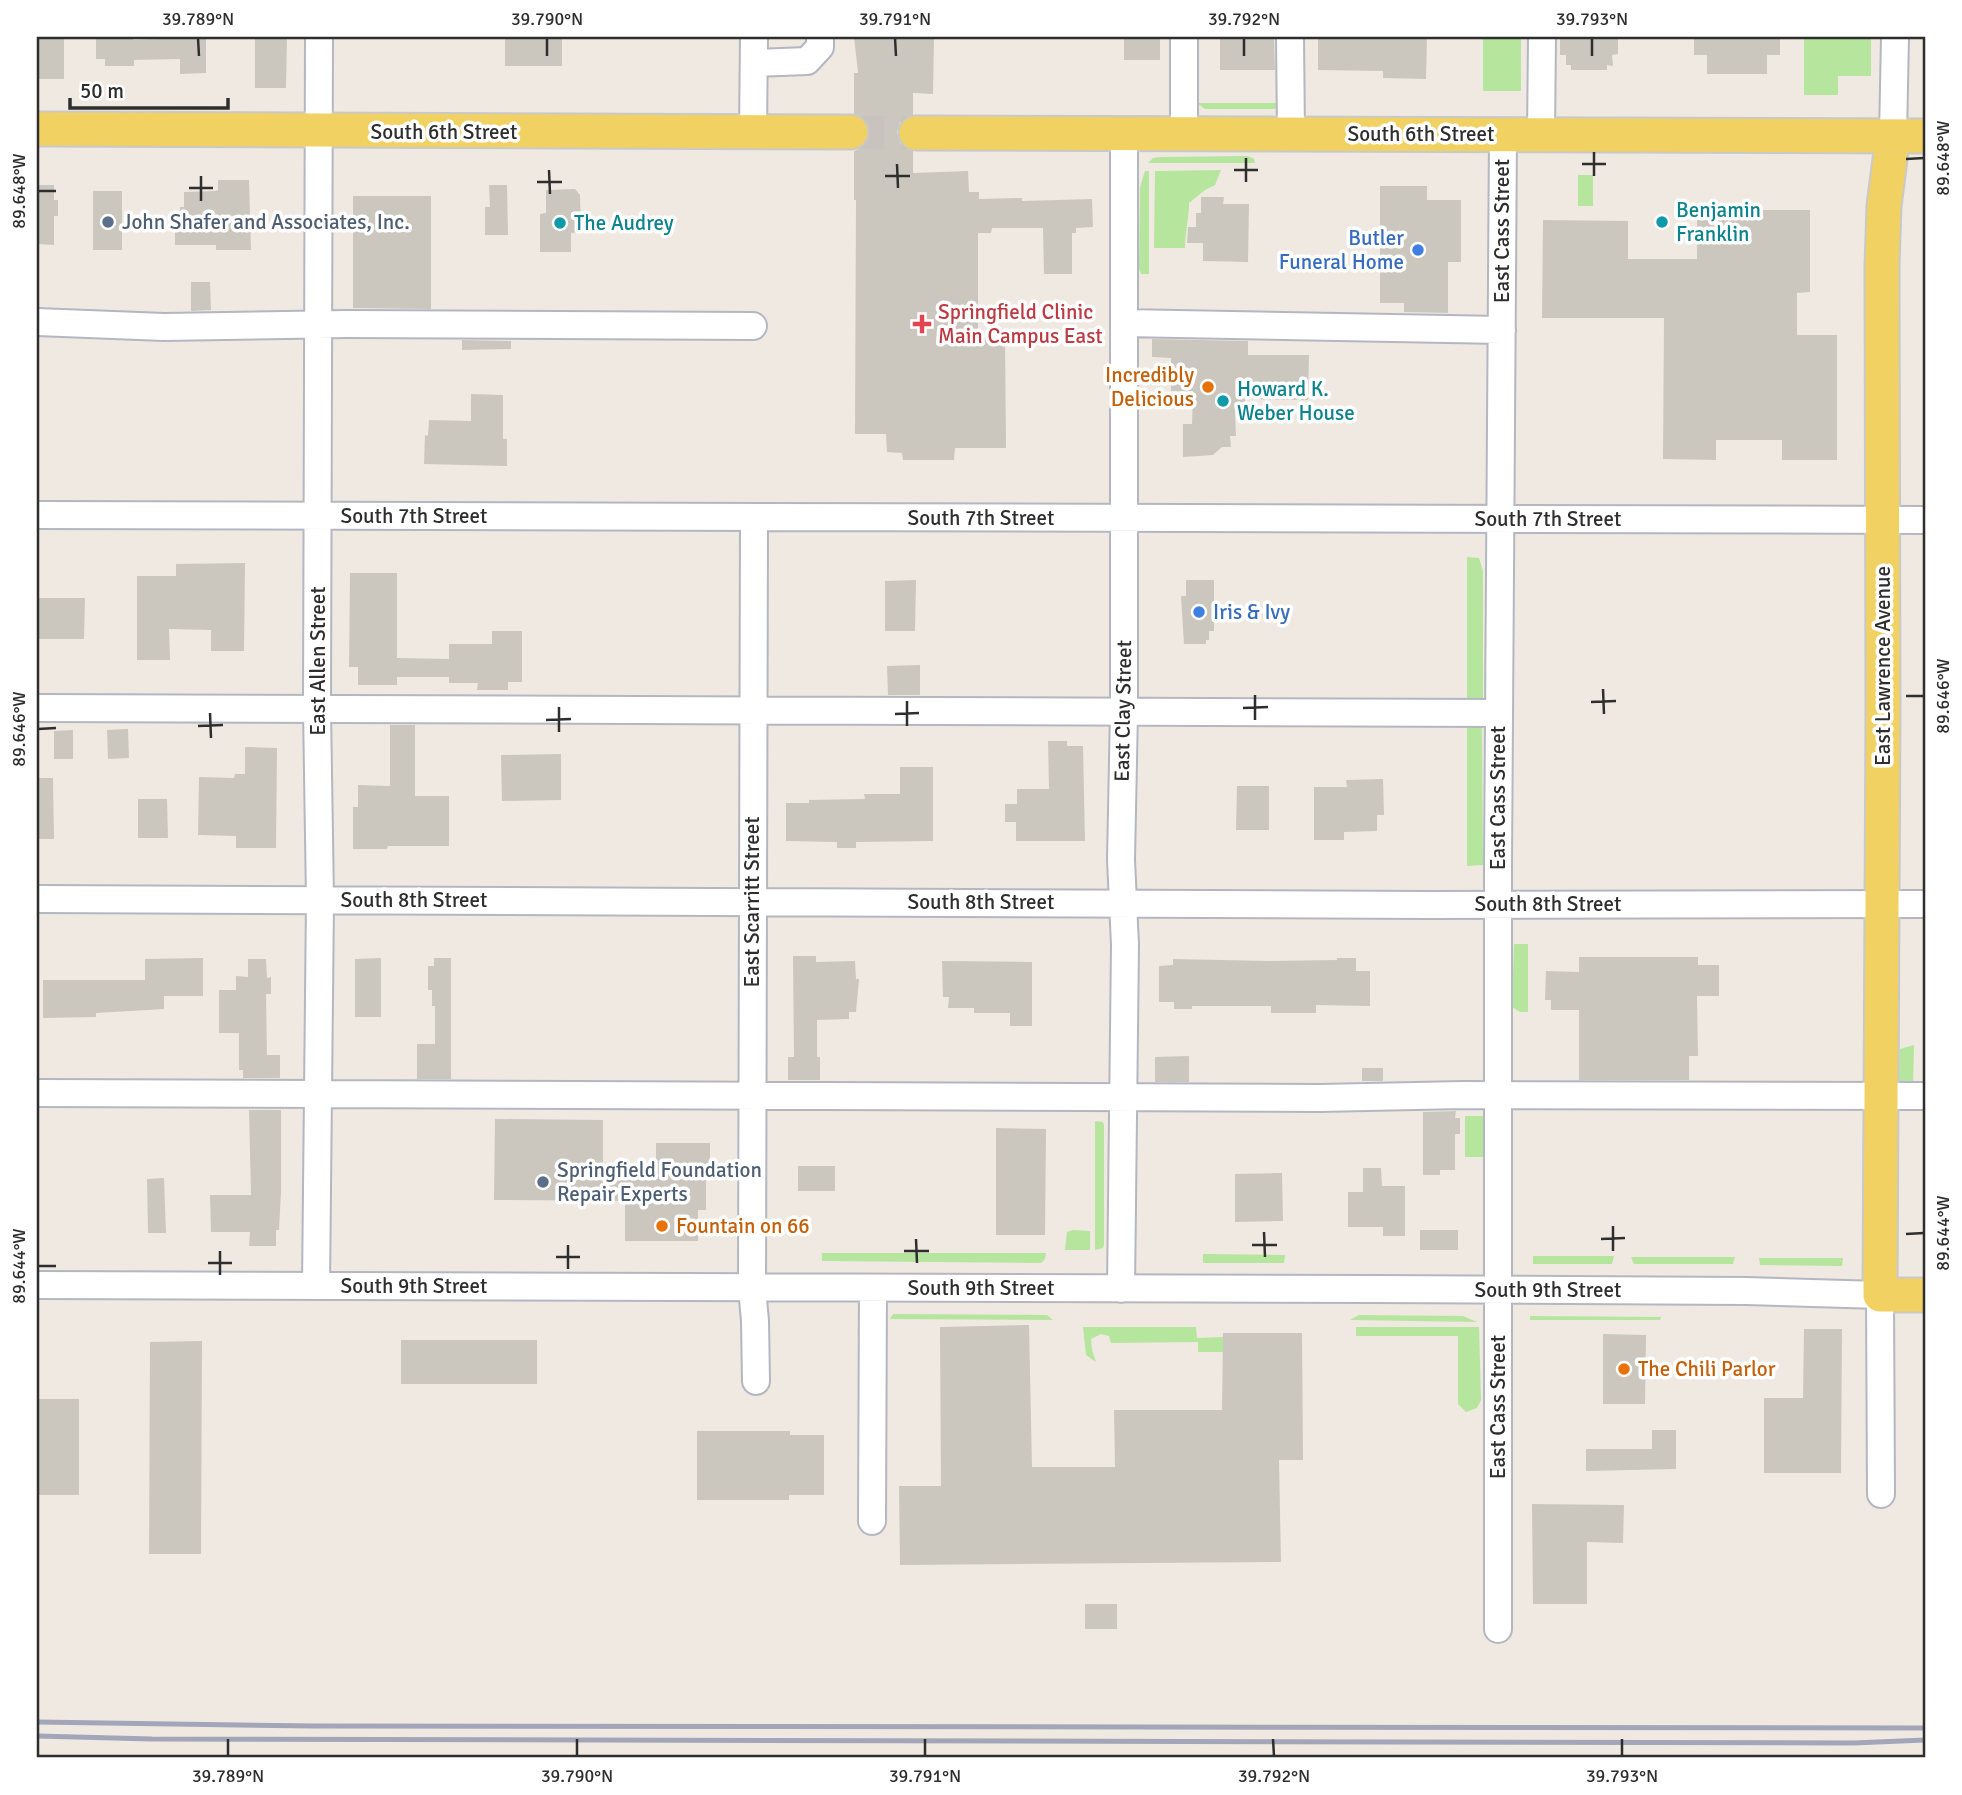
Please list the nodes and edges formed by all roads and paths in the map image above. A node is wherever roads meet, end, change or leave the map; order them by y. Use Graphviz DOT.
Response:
graph roads {
  1 [pos="319,37"];
  2 [pos="820,37"];
  3 [pos="1184,37"];
  4 [pos="1290,37"];
  5 [pos="1542,37"];
  6 [pos="1895,37"];
  7 [pos="754,50"];
  8 [pos="37,129"];
  9 [pos="318,131"];
  10 [pos="753,132"];
  11 [pos="851,132"];
  12 [pos="916,133"];
  13 [pos="1124,133"];
  14 [pos="1184,133"];
  15 [pos="1290,134"];
  16 [pos="1503,134"];
  17 [pos="1541,134"];
  18 [pos="1893,136"];
  19 [pos="1925,136"];
  20 [pos="37,321"];
  21 [pos="1124,323"];
  22 [pos="319,324"];
  23 [pos="753,326"];
  24 [pos="1502,330"];
  25 [pos="37,515"];
  26 [pos="318,516"];
  27 [pos="754,517"];
  28 [pos="1124,519"];
  29 [pos="1500,519"];
  30 [pos="1883,520"];
  31 [pos="1925,520"];
  32 [pos="37,708"];
  33 [pos="317,709"];
  34 [pos="752,710"];
  35 [pos="1124,711"];
  36 [pos="1499,713"];
  37 [pos="37,899"];
  38 [pos="320,900"];
  39 [pos="751,901"];
  40 [pos="1123,903"];
  41 [pos="1883,904"];
  42 [pos="1925,904"];
  43 [pos="1498,905"];
  44 [pos="37,1093"];
  45 [pos="318,1093"];
  46 [pos="752,1094"];
  47 [pos="1498,1096"];
  48 [pos="1880,1096"];
  49 [pos="1925,1096"];
  50 [pos="1123,1097"];
  51 [pos="37,1285"];
  52 [pos="316,1286"];
  53 [pos="751,1288"];
  54 [pos="873,1288"];
  55 [pos="1121,1289"];
  56 [pos="1497,1290"];
  57 [pos="1880,1295"];
  58 [pos="1925,1295"];
  59 [pos="756,1381"];
  60 [pos="1881,1494"];
  61 [pos="872,1521"];
  62 [pos="1499,1629"];
  1 -- 9 [label="street, East Allen Street"];
  2 -- 7 [label="street"];
  3 -- 14 [label="street"];
  4 -- 15 [label="street"];
  5 -- 17 [label="street"];
  6 -- 18 [label="street, East Lawrence Avenue"];
  7 -- 10 [label="street"];
  8 -- 9 [label="main road, South 6th Street"];
  9 -- 10 [label="main road, South 6th Street"];
  9 -- 22 [label="street, East Allen Street"];
  10 -- 11 [label="main road, South 6th Street"];
  12 -- 13 [label="main road, South 6th Street"];
  13 -- 14 [label="main road, South 6th Street"];
  13 -- 21 [label="street, East Clay Street"];
  14 -- 15 [label="main road, South 6th Street"];
  15 -- 16 [label="main road, South 6th Street"];
  16 -- 17 [label="main road, South 6th Street"];
  16 -- 24 [label="street, East Cass Street"];
  17 -- 18 [label="main road, South 6th Street"];
  18 -- 19 [label="main road, South 6th Street"];
  18 -- 30 [label="main road, East Lawrence Avenue"];
  20 -- 22 [label="street"];
  21 -- 24 [label="street"];
  21 -- 28 [label="street, East Clay Street"];
  22 -- 23 [label="street"];
  22 -- 26 [label="street, East Allen Street"];
  24 -- 29 [label="street, East Cass Street"];
  25 -- 26 [label="street, South 7th Street"];
  26 -- 27 [label="street, South 7th Street"];
  26 -- 33 [label="street, East Allen Street"];
  27 -- 28 [label="street, South 7th Street"];
  27 -- 34 [label="street, East Scarritt Street"];
  28 -- 29 [label="street, South 7th Street"];
  28 -- 35 [label="street, East Clay Street"];
  29 -- 30 [label="street, South 7th Street"];
  29 -- 36 [label="street, East Cass Street"];
  30 -- 31 [label="street, South 7th Street"];
  30 -- 41 [label="main road, East Lawrence Avenue"];
  32 -- 33 [label="street"];
  33 -- 34 [label="street"];
  33 -- 38 [label="street, East Allen Street"];
  34 -- 35 [label="street"];
  34 -- 39 [label="street, East Scarritt Street"];
  35 -- 36 [label="street"];
  35 -- 40 [label="street, East Clay Street"];
  36 -- 43 [label="street, East Cass Street"];
  37 -- 38 [label="street, South 8th Street"];
  38 -- 39 [label="street, South 8th Street"];
  38 -- 45 [label="street, East Allen Street"];
  39 -- 40 [label="street, South 8th Street"];
  39 -- 46 [label="street, East Scarritt Street"];
  40 -- 43 [label="street, South 8th Street"];
  40 -- 50 [label="street, East Clay Street"];
  41 -- 42 [label="street, South 8th Street"];
  41 -- 43 [label="street, South 8th Street"];
  41 -- 48 [label="main road, East Lawrence Avenue"];
  43 -- 47 [label="street, East Cass Street"];
  44 -- 45 [label="street"];
  45 -- 46 [label="street"];
  45 -- 52 [label="street, East Allen Street"];
  46 -- 50 [label="street"];
  46 -- 53 [label="street, East Scarritt Street"];
  47 -- 48 [label="street"];
  47 -- 50 [label="street"];
  47 -- 56 [label="street, East Cass Street"];
  48 -- 49 [label="street"];
  48 -- 57 [label="main road, East Lawrence Avenue"];
  50 -- 55 [label="street, East Clay Street"];
  51 -- 52 [label="street, South 9th Street"];
  52 -- 53 [label="street, South 9th Street"];
  53 -- 54 [label="street, South 9th Street"];
  53 -- 59 [label="street, East Scarritt Street"];
  54 -- 55 [label="street, South 9th Street"];
  54 -- 61 [label="street"];
  55 -- 56 [label="street, South 9th Street"];
  56 -- 57 [label="street, South 9th Street"];
  56 -- 62 [label="street, East Cass Street"];
  57 -- 58 [label="main road, South 9th Street"];
  57 -- 60 [label="street"];
}
